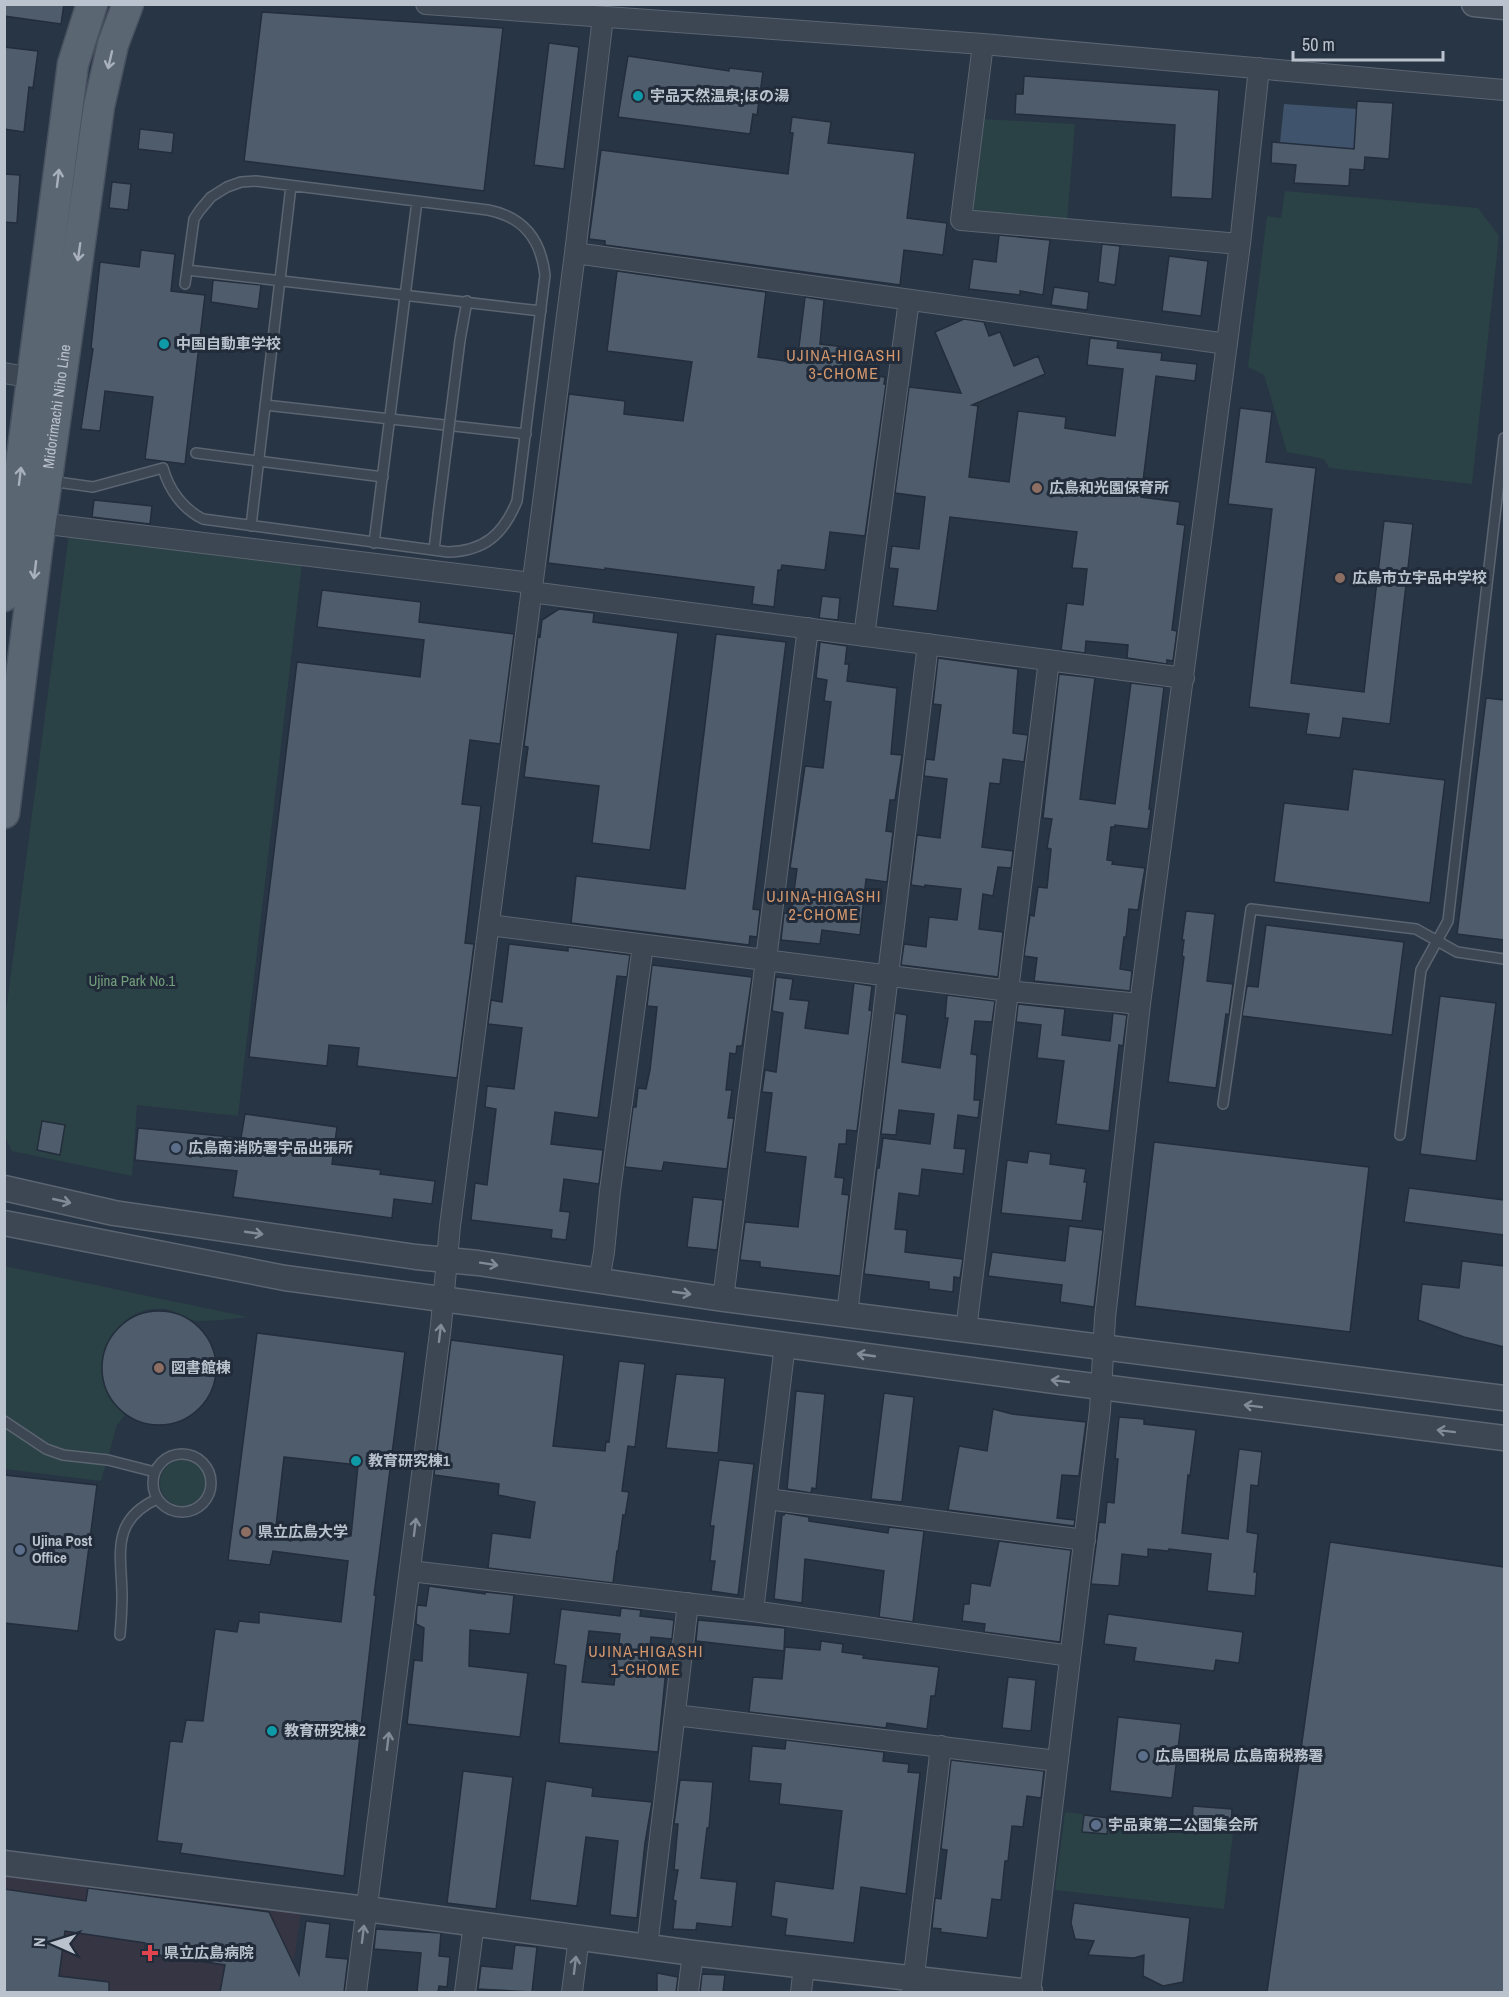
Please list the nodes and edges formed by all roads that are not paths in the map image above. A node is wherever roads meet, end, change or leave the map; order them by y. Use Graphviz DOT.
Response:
graph roads {
  1 [pos="92,4"];
  2 [pos="128,4"];
  3 [pos="426,4"];
  4 [pos="1474,4"];
  5 [pos="1504,7"];
  6 [pos="603,17"];
  7 [pos="983,44"];
  8 [pos="1259,68"];
  9 [pos="1504,90"];
  10 [pos="291,186"];
  11 [pos="417,201"];
  12 [pos="1240,244"];
  13 [pos="575,254"];
  14 [pos="187,270"];
  15 [pos="280,280"];
  16 [pos="185,284"];
  17 [pos="406,295"];
  18 [pos="909,300"];
  19 [pos="467,301"];
  20 [pos="541,311"];
  21 [pos="1227,344"];
  22 [pos="18,375"];
  23 [pos="265,405"];
  24 [pos="390,419"];
  25 [pos="526,434"];
  26 [pos="1504,438"];
  27 [pos="196,453"];
  28 [pos="259,460"];
  29 [pos="383,477"];
  30 [pos="47,481"];
  31 [pos="20,520"];
  32 [pos="251,526"];
  33 [pos="374,543"];
  34 [pos="434,550"];
  35 [pos="532,587"];
  36 [pos="4,596"];
  37 [pos="808,628"];
  38 [pos="864,636"];
  39 [pos="928,644"];
  40 [pos="1049,660"];
  41 [pos="1184,678"];
  42 [pos="4,813"];
  43 [pos="489,926"];
  44 [pos="1437,941"];
  45 [pos="643,945"];
  46 [pos="1504,958"];
  47 [pos="767,960"];
  48 [pos="887,976"];
  49 [pos="1009,991"];
  50 [pos="1140,1004"];
  51 [pos="1223,1104"];
  52 [pos="1400,1135"];
  53 [pos="4,1188"];
  54 [pos="4,1223"];
  55 [pos="447,1260"];
  56 [pos="599,1281"];
  57 [pos="723,1299"];
  58 [pos="444,1300"];
  59 [pos="847,1314"];
  60 [pos="966,1330"];
  61 [pos="785,1344"];
  62 [pos="1104,1347"];
  63 [pos="1102,1386"];
  64 [pos="1504,1398"];
  65 [pos="4,1421"];
  66 [pos="1504,1438"];
  67 [pos="155,1472"];
  68 [pos="157,1499"];
  69 [pos="767,1499"];
  70 [pos="1085,1540"];
  71 [pos="410,1571"];
  72 [pos="688,1603"];
  73 [pos="753,1611"];
  74 [pos="120,1635"];
  75 [pos="1070,1656"];
  76 [pos="675,1714"];
  77 [pos="941,1746"];
  78 [pos="1058,1761"];
  79 [pos="4,1863"];
  80 [pos="366,1909"];
  81 [pos="474,1923"];
  82 [pos="579,1938"];
  83 [pos="647,1947"];
  84 [pos="693,1953"];
  85 [pos="804,1966"];
  86 [pos="913,1986"];
  87 [pos="356,1992"];
  88 [pos="465,1992"];
  89 [pos="572,1992"];
  90 [pos="688,1992"];
  91 [pos="801,1992"];
  92 [pos="1030,1992"];
  22 -- 1 [label="main road, Midorimachi Niho Line, one-way"];
  2 -- 30 [label="main road, Midorimachi Niho Line, one-way"];
  3 -- 6 [label="street"];
  4 -- 5 [label="street"];
  6 -- 7 [label="street"];
  6 -- 13 [label="street"];
  7 -- 8 [label="street"];
  7 -- 12 [label="street"];
  8 -- 9 [label="street"];
  8 -- 12 [label="street"];
  10 -- 11 [label="lane"];
  10 -- 14 [label="lane"];
  10 -- 15 [label="lane"];
  11 -- 17 [label="lane"];
  11 -- 20 [label="lane"];
  12 -- 21 [label="street"];
  13 -- 18 [label="street"];
  13 -- 35 [label="street"];
  14 -- 15 [label="lane"];
  14 -- 16 [label="lane"];
  15 -- 17 [label="lane"];
  15 -- 23 [label="lane"];
  17 -- 19 [label="lane"];
  17 -- 24 [label="lane"];
  18 -- 21 [label="street"];
  18 -- 38 [label="street"];
  19 -- 20 [label="lane"];
  19 -- 34 [label="lane, bridge"];
  20 -- 25 [label="lane"];
  21 -- 41 [label="street"];
  31 -- 22 [label="main road, Midorimachi Niho Line, one-way"];
  23 -- 24 [label="lane"];
  23 -- 28 [label="lane"];
  24 -- 25 [label="lane"];
  24 -- 29 [label="lane"];
  25 -- 34 [label="lane"];
  26 -- 44 [label="lane"];
  27 -- 28 [label="lane"];
  28 -- 29 [label="lane"];
  28 -- 32 [label="lane"];
  29 -- 33 [label="lane"];
  30 -- 31 [label="main road, Midorimachi Niho Line"];
  30 -- 32 [label="lane"];
  31 -- 35 [label="street"];
  31 -- 36 [label="main road, Midorimachi Niho Line"];
  31 -- 42 [label="main road, Midorimachi Niho Line, one-way"];
  32 -- 33 [label="lane"];
  33 -- 34 [label="lane"];
  35 -- 37 [label="street"];
  35 -- 43 [label="street"];
  37 -- 38 [label="street"];
  37 -- 47 [label="street"];
  38 -- 39 [label="street"];
  39 -- 40 [label="street"];
  39 -- 48 [label="street"];
  40 -- 41 [label="street"];
  40 -- 49 [label="street"];
  41 -- 50 [label="street"];
  43 -- 45 [label="street"];
  43 -- 55 [label="street"];
  44 -- 46 [label="lane"];
  44 -- 51 [label="lane"];
  44 -- 52 [label="lane"];
  45 -- 47 [label="street"];
  45 -- 56 [label="street"];
  47 -- 48 [label="street"];
  47 -- 57 [label="street"];
  48 -- 49 [label="street"];
  48 -- 59 [label="street"];
  49 -- 50 [label="street"];
  49 -- 60 [label="street"];
  50 -- 62 [label="street"];
  53 -- 55 [label="street, one-way"];
  54 -- 58 [label="street"];
  55 -- 56 [label="street, one-way"];
  55 -- 58 [label="street"];
  56 -- 57 [label="street, one-way"];
  57 -- 59 [label="street"];
  58 -- 61 [label="street"];
  71 -- 58 [label="street, one-way"];
  59 -- 60 [label="street"];
  60 -- 62 [label="street"];
  63 -- 61 [label="street, one-way"];
  61 -- 69 [label="street"];
  62 -- 63 [label="street"];
  62 -- 64 [label="street"];
  66 -- 63 [label="street, one-way"];
  63 -- 70 [label="street"];
  65 -- 67 [label="lane"];
  67 -- 68 [label="lane"];
  67 -- 68 [label="lane"];
  68 -- 74 [label="lane"];
  69 -- 70 [label="street"];
  69 -- 73 [label="street"];
  70 -- 75 [label="street"];
  71 -- 72 [label="street"];
  80 -- 71 [label="street, one-way"];
  72 -- 73 [label="street"];
  72 -- 76 [label="street"];
  73 -- 75 [label="street"];
  75 -- 78 [label="street"];
  76 -- 77 [label="street"];
  76 -- 83 [label="street"];
  77 -- 78 [label="street"];
  77 -- 86 [label="street"];
  78 -- 92 [label="street"];
  79 -- 80 [label="street"];
  80 -- 81 [label="street"];
  87 -- 80 [label="street, one-way"];
  81 -- 82 [label="street"];
  81 -- 88 [label="street"];
  82 -- 83 [label="street"];
  89 -- 82 [label="street, one-way"];
  83 -- 84 [label="street"];
  84 -- 85 [label="street"];
  84 -- 90 [label="street"];
  85 -- 86 [label="street"];
  85 -- 91 [label="street"];
  86 -- 92 [label="street"];
}
